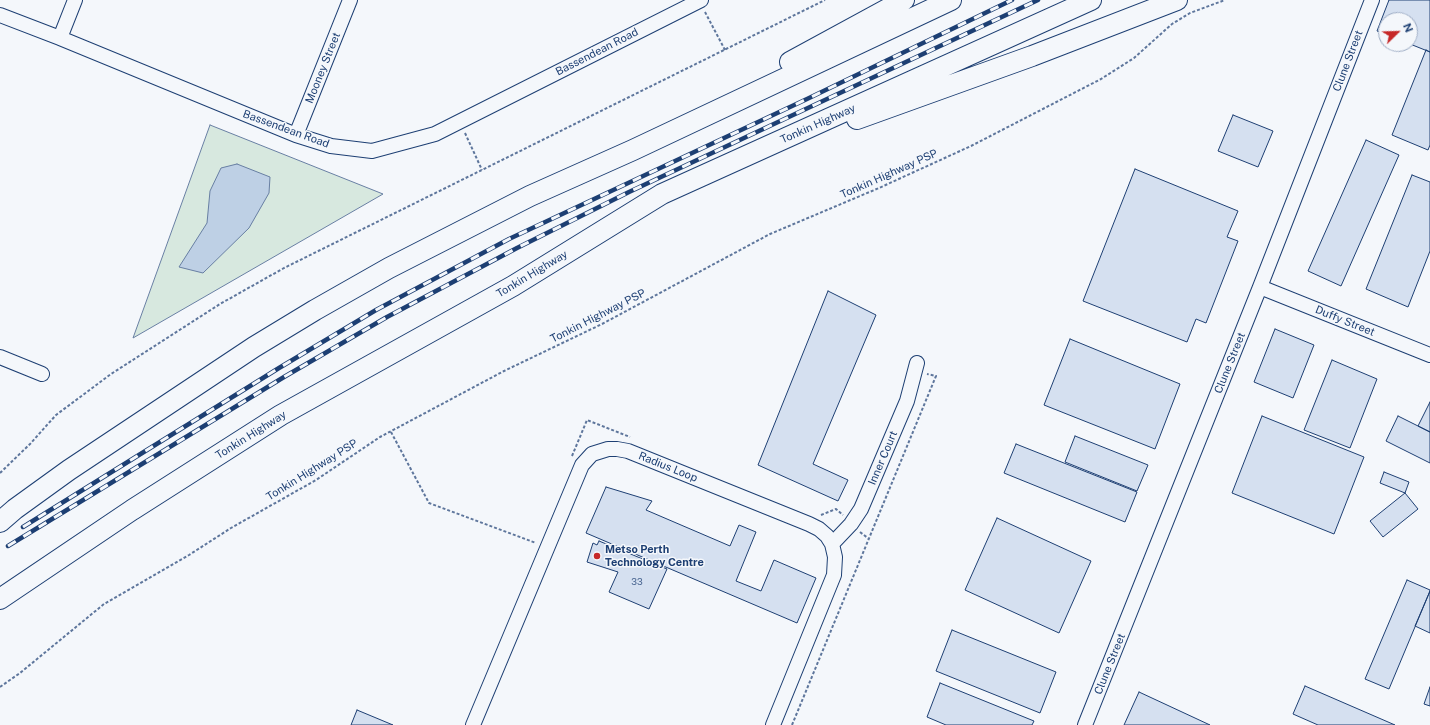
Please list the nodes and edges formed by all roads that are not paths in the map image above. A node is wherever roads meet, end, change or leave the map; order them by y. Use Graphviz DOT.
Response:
graph roads {
  1 [pos="75,0"];
  2 [pos="350,0"];
  3 [pos="700,0"];
  4 [pos="904,0"];
  5 [pos="951,0"];
  6 [pos="1091,0"];
  7 [pos="1178,0"];
  8 [pos="1372,0"];
  9 [pos="0,15"];
  10 [pos="60,38"];
  11 [pos="296,135"];
  12 [pos="633,150"];
  13 [pos="513,286"];
  14 [pos="1260,287"];
  15 [pos="1430,355"];
  16 [pos="0,357"];
  17 [pos="916,366"];
  18 [pos="42,374"];
  19 [pos="0,522"];
  20 [pos="832,544"];
  21 [pos="0,599"];
  22 [pos="473,725"];
  23 [pos="773,725"];
  24 [pos="1085,725"];
  1 -- 10 [label="street"];
  2 -- 11 [label="street, Mooney Street"];
  3 -- 11 [label="street, Bassendean Road"];
  4 -- 12 [label="highway"];
  5 -- 12 [label="highway"];
  6 -- 13 [label="highway, Tonkin Highway"];
  7 -- 13 [label="highway"];
  8 -- 14 [label="street, Clune Street"];
  9 -- 10 [label="street, Bassendean Road"];
  10 -- 11 [label="street, Bassendean Road"];
  12 -- 19 [label="highway"];
  13 -- 21 [label="highway, Tonkin Highway"];
  14 -- 15 [label="street, Duffy Street"];
  14 -- 24 [label="street, Clune Street"];
  16 -- 18 [label="street"];
  17 -- 20 [label="street, Inner Court"];
  20 -- 22 [label="street, Radius Loop"];
  20 -- 23 [label="street"];
}
